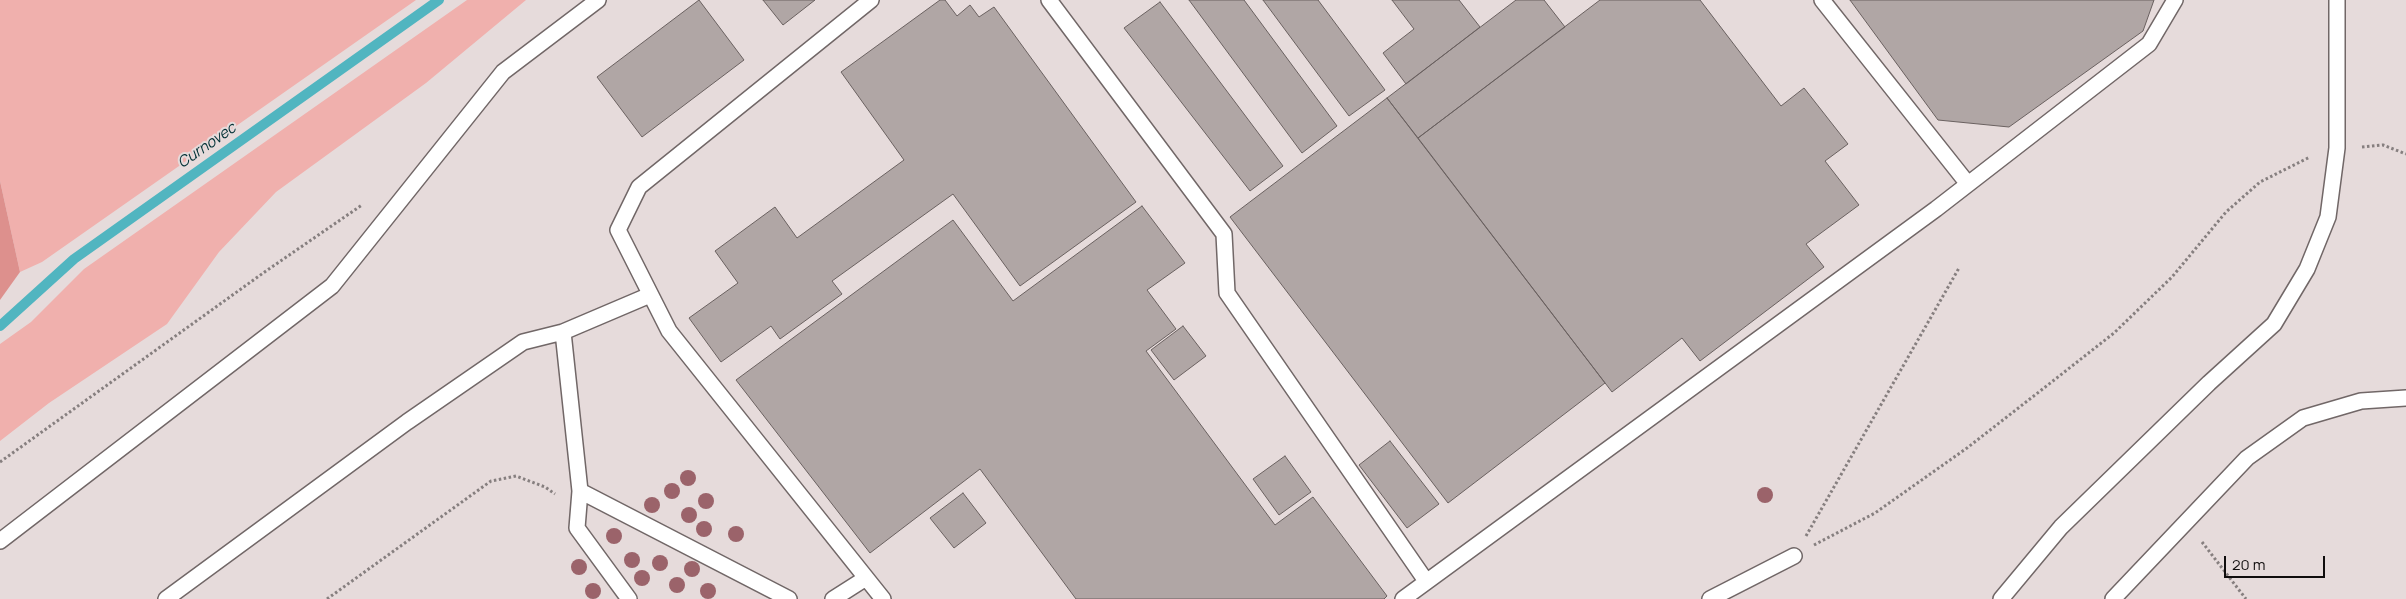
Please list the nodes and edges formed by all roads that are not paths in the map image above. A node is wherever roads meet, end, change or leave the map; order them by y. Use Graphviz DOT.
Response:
graph roads {
  1 [pos="598,0"];
  2 [pos="871,0"];
  3 [pos="1049,0"];
  4 [pos="1822,0"];
  5 [pos="2174,0"];
  6 [pos="2337,0"];
  7 [pos="1968,184"];
  8 [pos="650,295"];
  9 [pos="563,332"];
  10 [pos="2406,398"];
  11 [pos="580,491"];
  12 [pos="0,541"];
  13 [pos="1794,556"];
  14 [pos="866,578"];
  15 [pos="1426,581"];
  16 [pos="166,599"];
  17 [pos="630,599"];
  18 [pos="789,599"];
  19 [pos="833,599"];
  20 [pos="883,599"];
  21 [pos="1404,599"];
  22 [pos="1710,599"];
  23 [pos="2001,599"];
  24 [pos="2113,599"];
  1 -- 12 [label="lane"];
  2 -- 8 [label="lane"];
  3 -- 15 [label="lane"];
  4 -- 7 [label="lane"];
  5 -- 7 [label="lane"];
  6 -- 23 [label="lane"];
  7 -- 15 [label="lane"];
  8 -- 9 [label="lane"];
  8 -- 14 [label="lane"];
  9 -- 11 [label="lane"];
  9 -- 16 [label="lane"];
  10 -- 24 [label="lane"];
  11 -- 17 [label="lane"];
  11 -- 18 [label="lane"];
  13 -- 22 [label="lane"];
  14 -- 19 [label="lane"];
  14 -- 20 [label="lane"];
  15 -- 21 [label="lane"];
}
